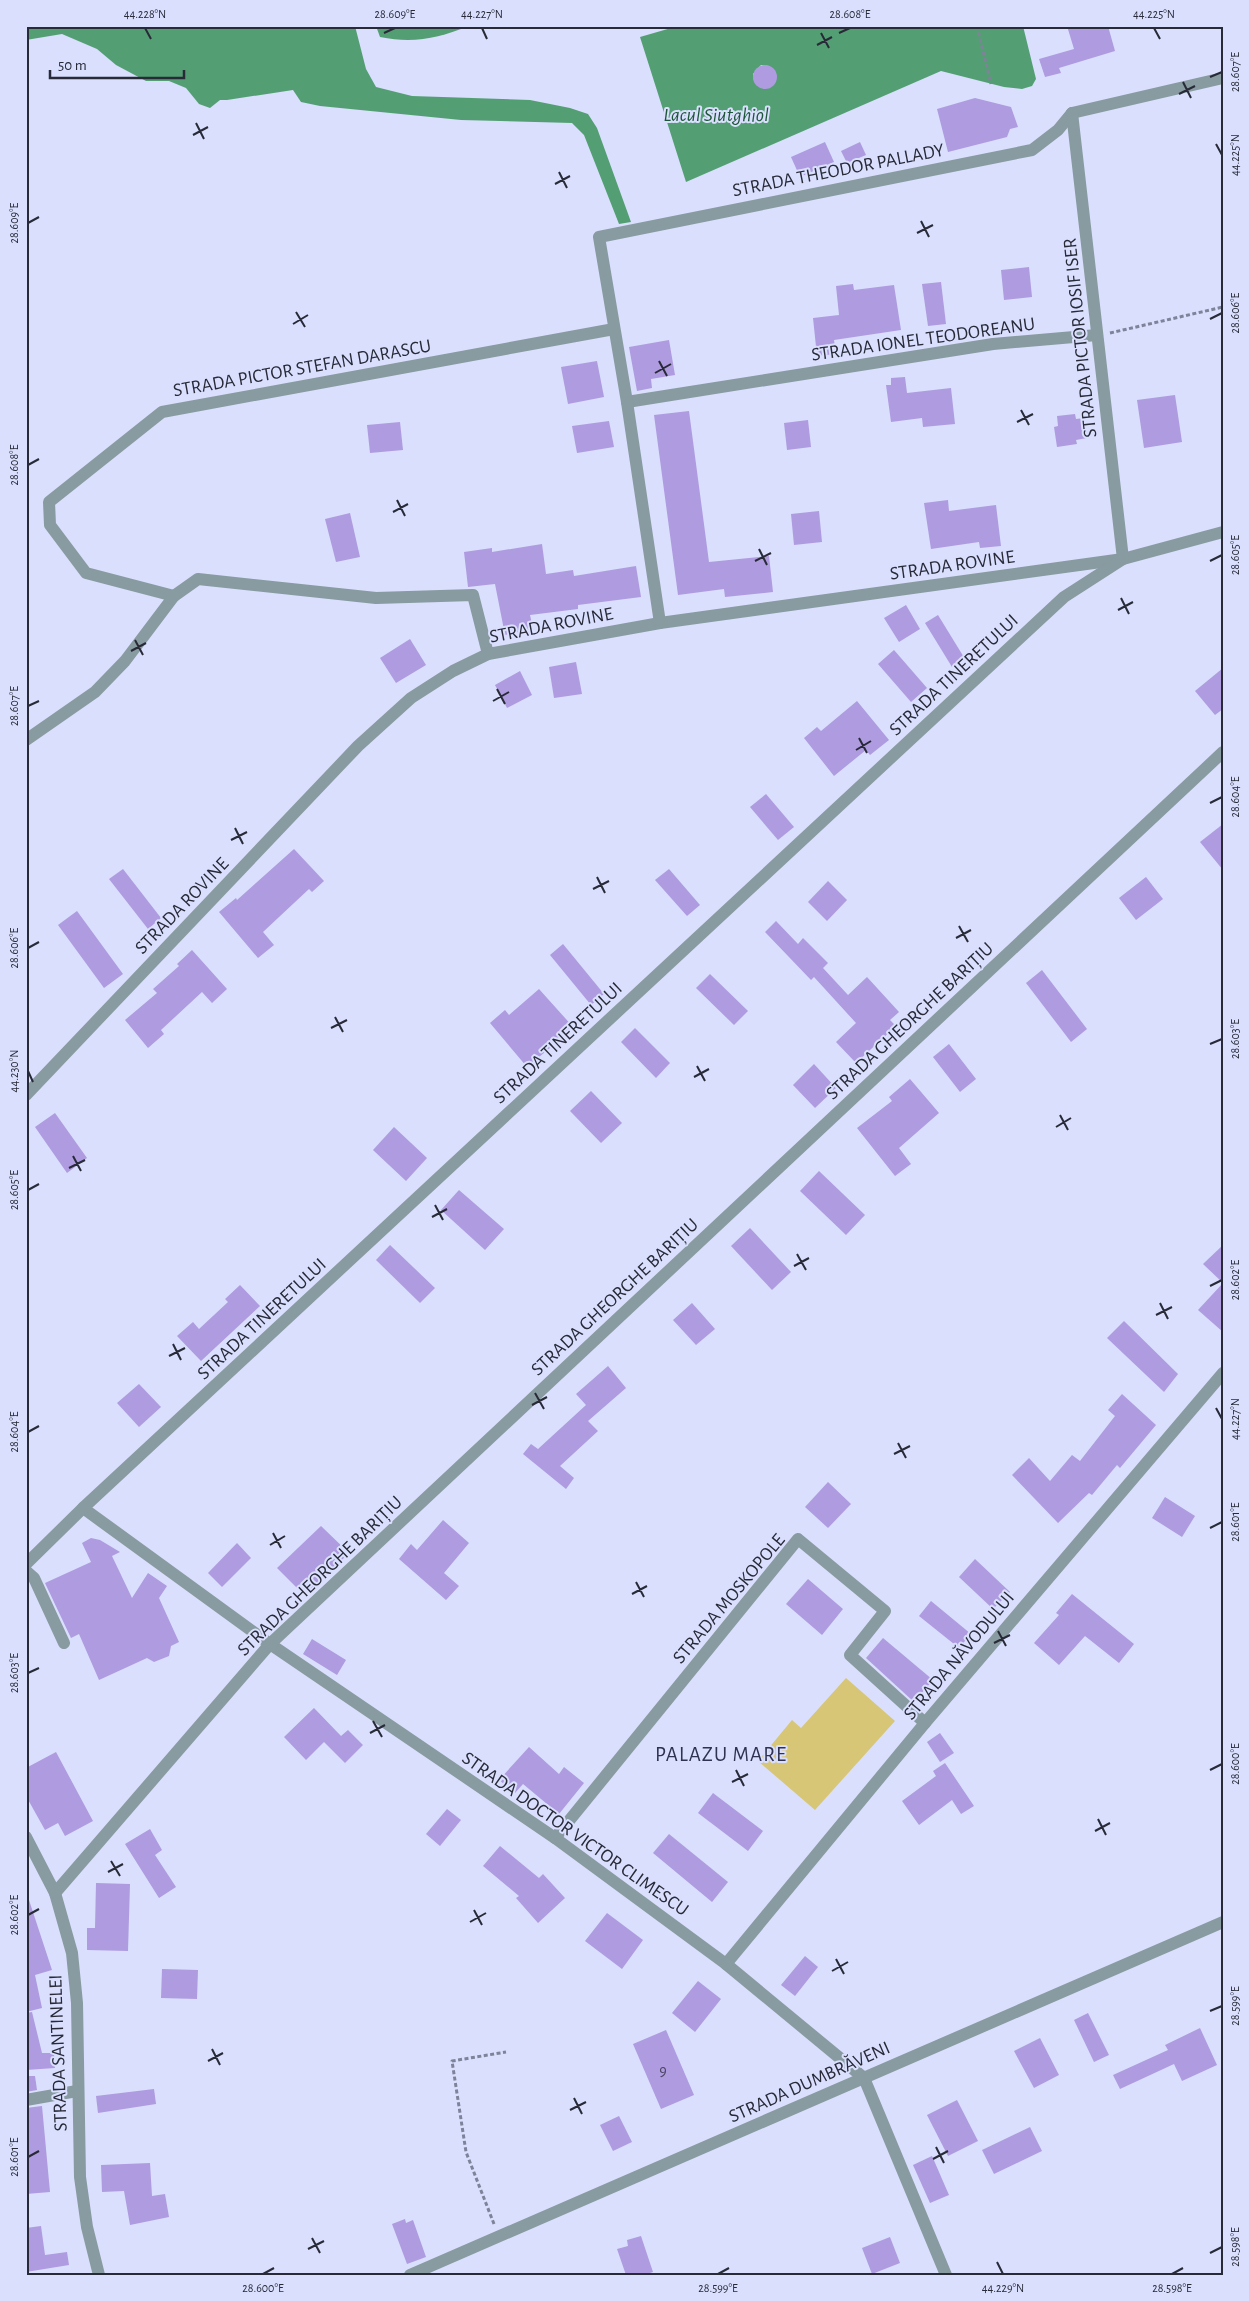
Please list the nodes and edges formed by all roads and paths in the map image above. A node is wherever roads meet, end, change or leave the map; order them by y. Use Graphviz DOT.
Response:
graph roads {
  1 [pos="978,26"];
  2 [pos="1223,78"];
  3 [pos="991,84"];
  4 [pos="1072,113"];
  5 [pos="1223,307"];
  6 [pos="614,329"];
  7 [pos="1098,336"];
  8 [pos="627,402"];
  9 [pos="1223,532"];
  10 [pos="1123,559"];
  11 [pos="174,596"];
  12 [pos="660,623"];
  13 [pos="488,654"];
  14 [pos="26,740"];
  15 [pos="1223,752"];
  16 [pos="26,1095"];
  17 [pos="1223,1373"];
  18 [pos="83,1508"];
  19 [pos="26,1564"];
  20 [pos="26,1571"];
  21 [pos="64,1643"];
  22 [pos="270,1644"];
  23 [pos="925,1722"];
  24 [pos="26,1837"];
  25 [pos="555,1838"];
  26 [pos="55,1893"];
  27 [pos="1223,1922"];
  28 [pos="726,1964"];
  29 [pos="506,2052"];
  30 [pos="864,2078"];
  31 [pos="77,2091"];
  32 [pos="26,2100"];
  33 [pos="499,2236"];
  34 [pos="99,2275"];
  35 [pos="410,2275"];
  36 [pos="946,2275"];
  1 -- 3 [label="path"];
  2 -- 4 [label="street"];
  4 -- 6 [label="street, STRADA THEODOR PALLADY"];
  4 -- 7 [label="street, STRADA PICTOR IOSIF ISER"];
  5 -- 7 [label="path"];
  6 -- 8 [label="street"];
  6 -- 11 [label="street, STRADA PICTOR STEFAN DARASCU"];
  7 -- 8 [label="street, STRADA IONEL TEODOREANU"];
  7 -- 10 [label="street, STRADA PICTOR IOSIF ISER"];
  8 -- 12 [label="street"];
  9 -- 10 [label="street, STRADA ROVINE"];
  10 -- 12 [label="street, STRADA ROVINE"];
  10 -- 18 [label="street, STRADA TINERETULUI"];
  11 -- 13 [label="street"];
  11 -- 14 [label="street"];
  12 -- 13 [label="street, STRADA ROVINE"];
  13 -- 16 [label="street, STRADA ROVINE"];
  15 -- 22 [label="street, STRADA GHEORGHE BARIȚIU"];
  17 -- 23 [label="street, STRADA NĂVODULUI"];
  18 -- 19 [label="street, STRADA TINERETULUI"];
  18 -- 22 [label="street, STRADA DOCTOR VICTOR CLIMESCU"];
  20 -- 21 [label="street"];
  22 -- 25 [label="street, STRADA DOCTOR VICTOR CLIMESCU"];
  22 -- 26 [label="street, STRADA GHEORGHE BARIȚIU"];
  23 -- 25 [label="street, STRADA MOSKOPOLE"];
  23 -- 28 [label="street, STRADA NĂVODULUI"];
  24 -- 26 [label="street, STRADA SANTINELEI"];
  25 -- 28 [label="street, STRADA DOCTOR VICTOR CLIMESCU"];
  26 -- 31 [label="street, STRADA SANTINELEI"];
  27 -- 30 [label="street, STRADA DUMBRĂVENI"];
  28 -- 30 [label="street, STRADA DOCTOR VICTOR CLIMESCU"];
  29 -- 33 [label="path"];
  30 -- 33 [label="street, STRADA DUMBRĂVENI"];
  30 -- 36 [label="street, STRADA DOCTOR VICTOR CLIMESCU"];
  31 -- 32 [label="street"];
  31 -- 34 [label="street, STRADA SANTINELEI"];
  33 -- 35 [label="street, STRADA DUMBRĂVENI"];
}
